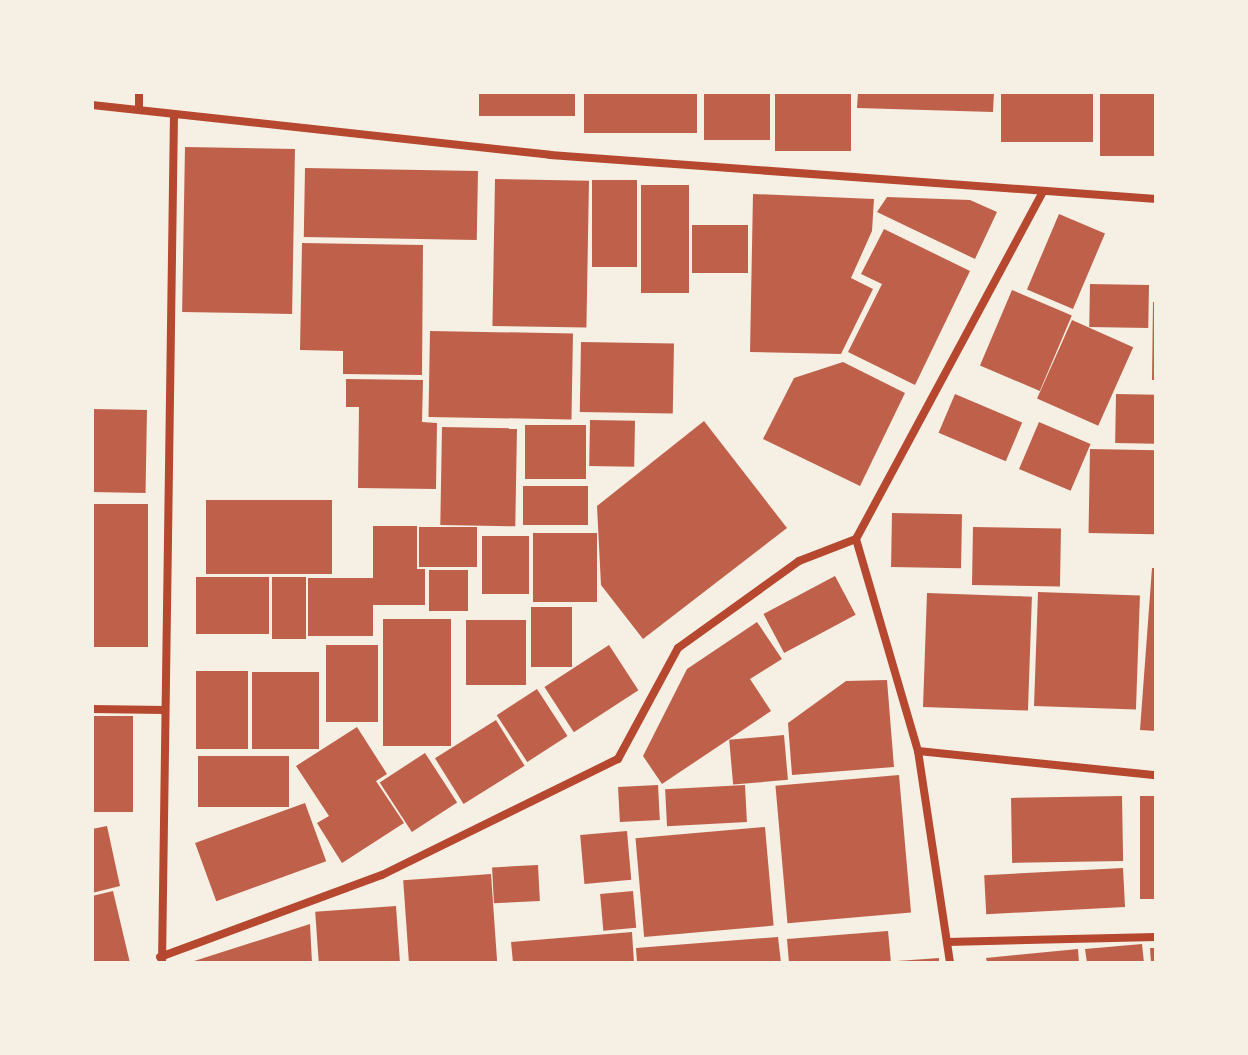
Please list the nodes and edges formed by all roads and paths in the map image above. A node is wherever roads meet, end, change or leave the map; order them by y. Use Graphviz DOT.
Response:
graph roads {
  1 [pos="139,92"];
  2 [pos="92,105"];
  3 [pos="139,107"];
  4 [pos="174,116"];
  5 [pos="1043,191"];
  6 [pos="1156,199"];
  7 [pos="856,539"];
  8 [pos="92,709"];
  9 [pos="165,710"];
  10 [pos="918,751"];
  11 [pos="1156,775"];
  12 [pos="1156,937"];
  13 [pos="947,942"];
  14 [pos="161,960"];
  15 [pos="950,963"];
  1 -- 3 [label="street"];
  2 -- 3 [label="street"];
  3 -- 4 [label="street"];
  4 -- 5 [label="street"];
  4 -- 9 [label="street"];
  5 -- 6 [label="street"];
  5 -- 7 [label="street"];
  7 -- 10 [label="street"];
  7 -- 14 [label="street"];
  8 -- 9 [label="street"];
  9 -- 14 [label="street"];
  10 -- 11 [label="street"];
  10 -- 13 [label="street"];
  12 -- 13 [label="street"];
  13 -- 15 [label="street"];
}
